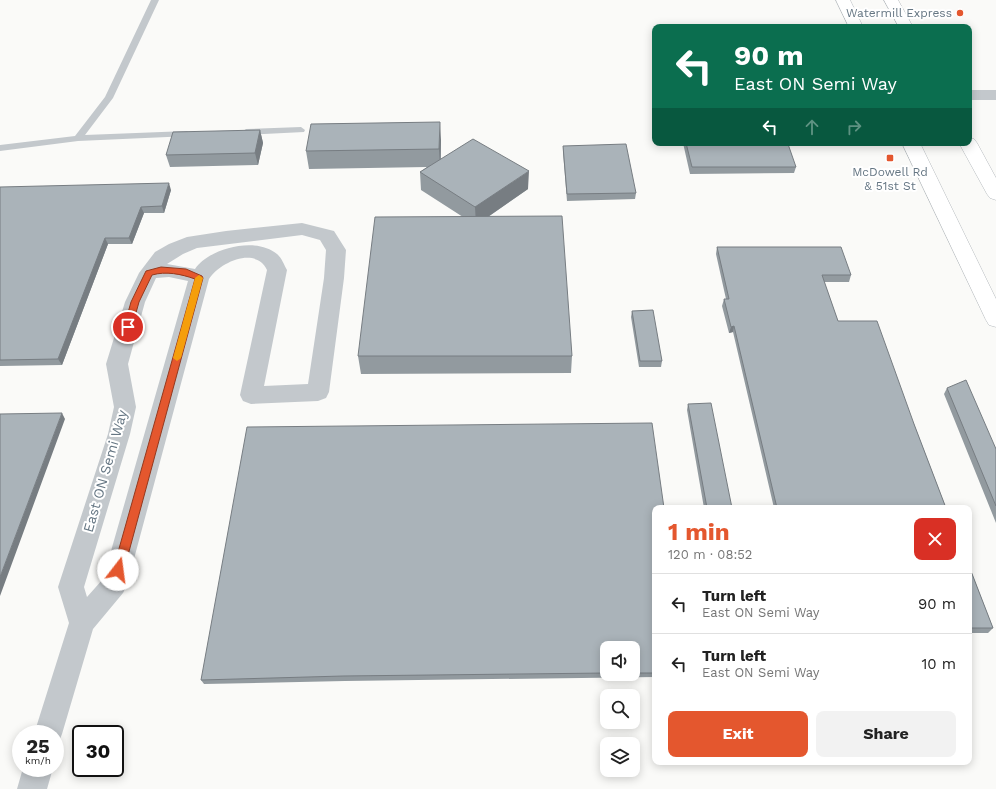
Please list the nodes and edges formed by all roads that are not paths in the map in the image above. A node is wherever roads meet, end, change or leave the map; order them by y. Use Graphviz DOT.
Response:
graph roads {
  1 [pos="155,0"];
  2 [pos="843,0"];
  3 [pos="891,0"];
  4 [pos="855,24"];
  5 [pos="904,24"];
  6 [pos="972,95"];
  7 [pos="996,95"];
  8 [pos="301,130"];
  9 [pos="237,132"];
  10 [pos="197,133"];
  11 [pos="78,138"];
  12 [pos="912,146"];
  13 [pos="970,146"];
  14 [pos="0,148"];
  15 [pos="996,194"];
  16 [pos="149,273"];
  17 [pos="199,278"];
  18 [pos="996,320"];
  19 [pos="82,623"];
  20 [pos="51,725"];
  21 [pos="35,777"];
  22 [pos="32,789"];
  1 -- 11 [label="lane"];
  2 -- 4 [label="main road"];
  3 -- 5 [label="main road"];
  6 -- 7 [label="street"];
  8 -- 9 [label="lane"];
  10 -- 11 [label="lane"];
  11 -- 14 [label="lane"];
  12 -- 18 [label="main road"];
  13 -- 15 [label="main road"];
  16 -- 17 [label="street"];
  16 -- 17 [label="street, East ON Semi Way"];
  16 -- 19 [label="street, East ON Semi Way"];
  17 -- 19 [label="street, East ON Semi Way"];
  19 -- 20 [label="street, East ON Semi Way"];
  21 -- 22 [label="street"];
}
